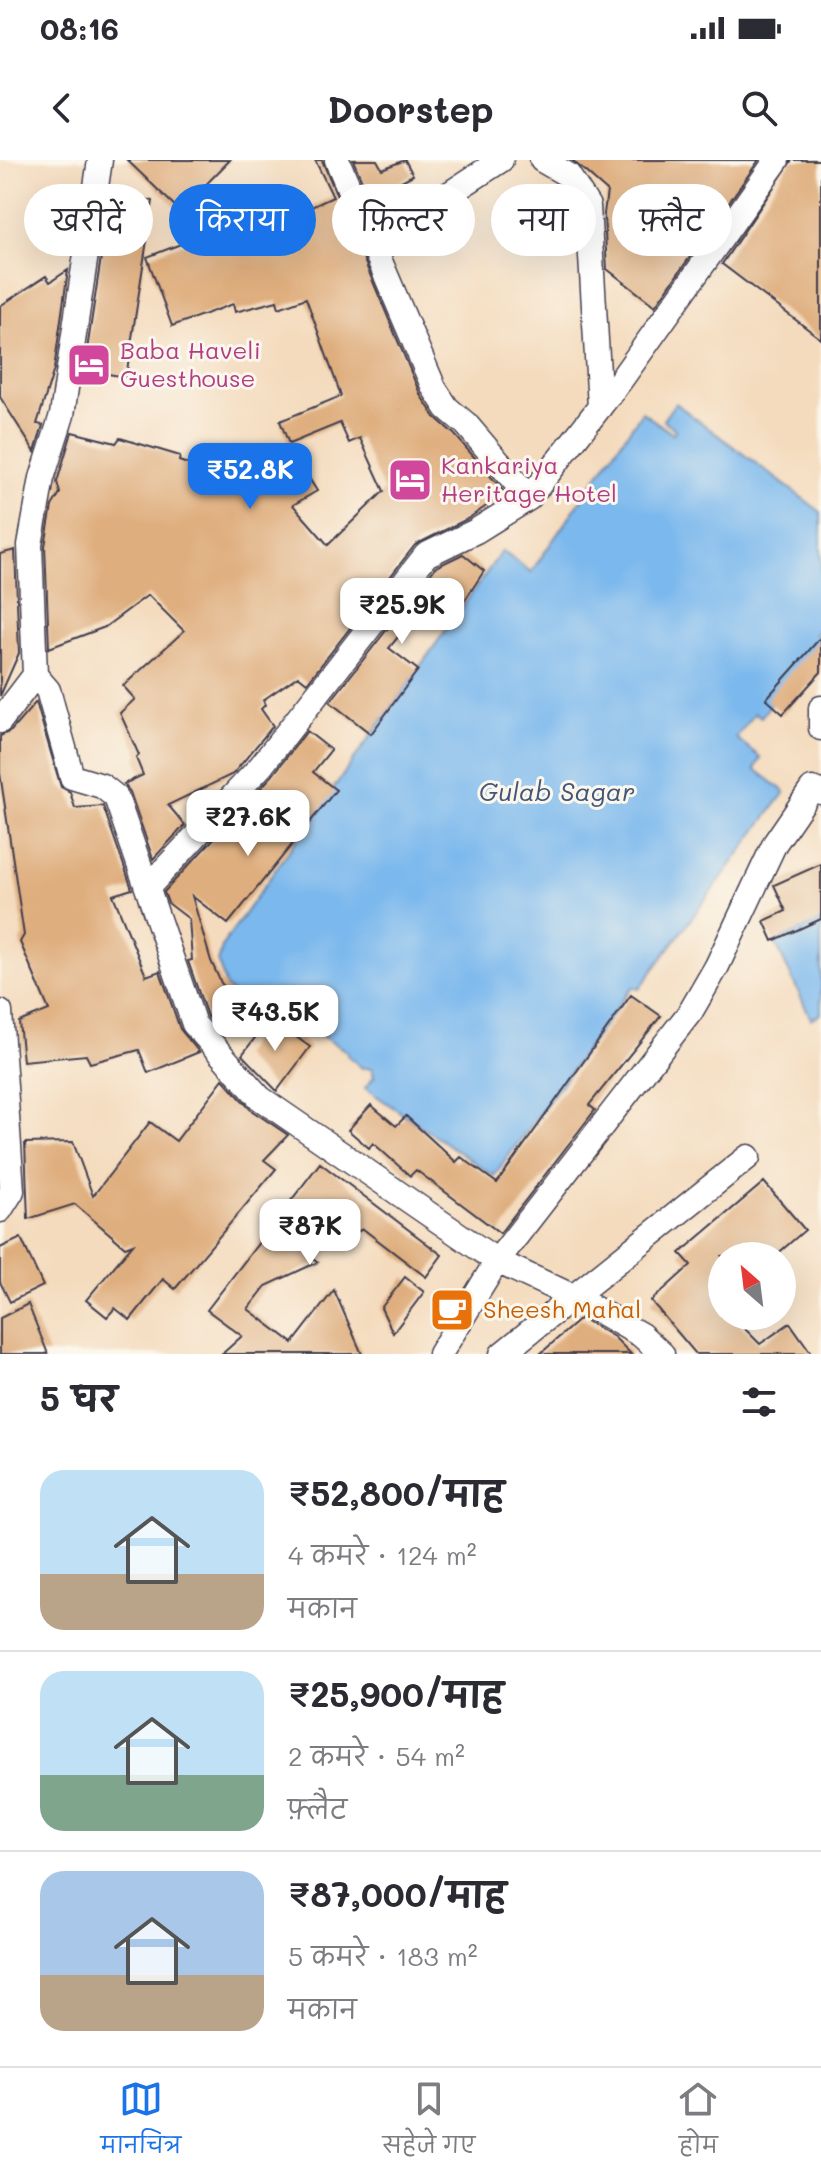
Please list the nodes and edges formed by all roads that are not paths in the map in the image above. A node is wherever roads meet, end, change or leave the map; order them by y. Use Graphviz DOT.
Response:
graph roads {
  1 [pos="100,160"];
  2 [pos="337,160"];
  3 [pos="501,160"];
  4 [pos="542,160"];
  5 [pos="777,160"];
  6 [pos="572,168"];
  7 [pos="347,184"];
  8 [pos="464,184"];
  9 [pos="378,256"];
  10 [pos="600,407"];
  11 [pos="529,498"];
  12 [pos="35,675"];
  13 [pos="821,708"];
  14 [pos="0,721"];
  15 [pos="821,728"];
  16 [pos="818,785"];
  17 [pos="149,886"];
  18 [pos="0,1012"];
  19 [pos="748,1157"];
  20 [pos="0,1210"];
  21 [pos="497,1261"];
  22 [pos="576,1298"];
  23 [pos="440,1354"];
  24 [pos="502,1354"];
  25 [pos="662,1354"];
  1 -- 12 [label="street"];
  2 -- 7 [label="street"];
  3 -- 8 [label="street"];
  4 -- 6 [label="street"];
  5 -- 10 [label="street"];
  6 -- 10 [label="street"];
  9 -- 11 [label="street"];
  10 -- 11 [label="street"];
  11 -- 17 [label="street"];
  12 -- 14 [label="street"];
  12 -- 17 [label="street"];
  13 -- 15 [label="street"];
  16 -- 21 [label="street"];
  17 -- 21 [label="street"];
  18 -- 20 [label="street"];
  19 -- 22 [label="street"];
  21 -- 22 [label="street"];
  21 -- 23 [label="street"];
  22 -- 24 [label="street"];
  22 -- 25 [label="street"];
}
